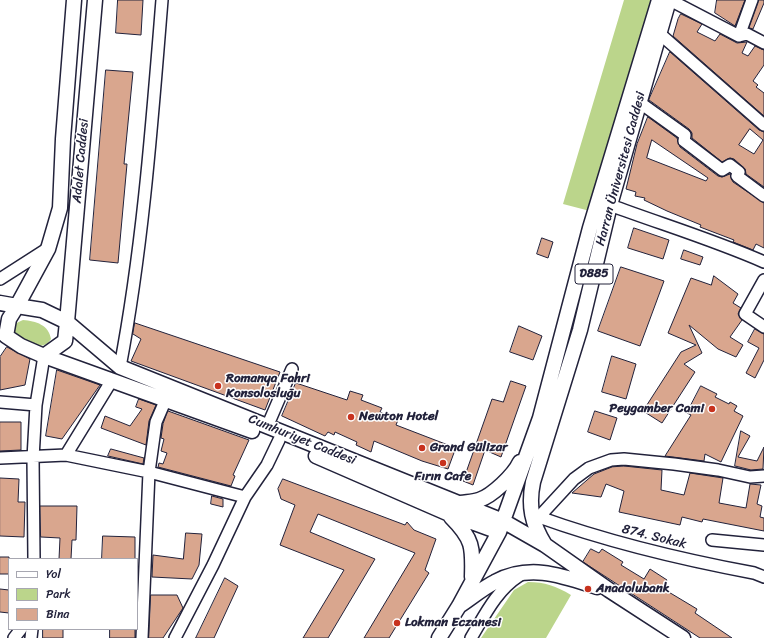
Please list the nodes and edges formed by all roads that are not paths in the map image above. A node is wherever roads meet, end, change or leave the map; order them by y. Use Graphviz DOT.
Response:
graph roads {
  1 [pos="74,0"];
  2 [pos="95,0"];
  3 [pos="162,0"];
  4 [pos="659,0"];
  5 [pos="670,0"];
  6 [pos="752,0"];
  7 [pos="660,34"];
  8 [pos="739,36"];
  9 [pos="764,43"];
  10 [pos="639,102"];
  11 [pos="764,125"];
  12 [pos="764,196"];
  13 [pos="610,205"];
  14 [pos="48,249"];
  15 [pos="764,262"];
  16 [pos="0,279"];
  17 [pos="764,280"];
  18 [pos="0,304"];
  19 [pos="17,306"];
  20 [pos="67,322"];
  21 [pos="764,327"];
  22 [pos="3,336"];
  23 [pos="44,356"];
  24 [pos="120,367"];
  25 [pos="292,369"];
  26 [pos="112,380"];
  27 [pos="166,399"];
  28 [pos="0,402"];
  29 [pos="36,405"];
  30 [pos="540,418"];
  31 [pos="267,427"];
  32 [pos="279,440"];
  33 [pos="66,455"];
  34 [pos="0,458"];
  35 [pos="33,458"];
  36 [pos="149,472"];
  37 [pos="764,476"];
  38 [pos="245,497"];
  39 [pos="459,503"];
  40 [pos="446,513"];
  41 [pos="501,527"];
  42 [pos="712,540"];
  43 [pos="545,545"];
  44 [pos="764,545"];
  45 [pos="34,558"];
  46 [pos="524,572"];
  47 [pos="764,576"];
  48 [pos="471,580"];
  49 [pos="609,590"];
  50 [pos="459,606"];
  51 [pos="20,630"];
  52 [pos="14,638"];
  53 [pos="142,638"];
  54 [pos="175,638"];
  55 [pos="439,638"];
  56 [pos="471,638"];
  57 [pos="683,638"];
  1 -- 14 [label="main road, Adalet Caddesi"];
  2 -- 20 [label="main road, Adalet Caddesi"];
  3 -- 24 [label="street"];
  4 -- 30 [label="main road, Harran Üniversitesi Caddesi / D885"];
  5 -- 7 [label="main road, Harran Üniversitesi Caddesi / D885"];
  5 -- 8 [label="street"];
  6 -- 8 [label="street"];
  7 -- 10 [label="main road, Harran Üniversitesi Caddesi / D885"];
  7 -- 11 [label="street"];
  8 -- 9 [label="street"];
  10 -- 12 [label="street"];
  10 -- 13 [label="main road, Harran Üniversitesi Caddesi / D885"];
  13 -- 15 [label="street"];
  13 -- 43 [label="main road, Harran Üniversitesi Caddesi / D885"];
  14 -- 16 [label="street"];
  14 -- 19 [label="main road, Adalet Caddesi"];
  17 -- 21 [label="street"];
  18 -- 19 [label="main road"];
  19 -- 20 [label="main road, Cumhuriyet Caddesi"];
  19 -- 22 [label="main road, Adalet Caddesi"];
  20 -- 23 [label="main road, Adalet Caddesi"];
  20 -- 24 [label="main road, Cumhuriyet Caddesi"];
  22 -- 23 [label="main road, Cumhuriyet Caddesi"];
  23 -- 26 [label="main road, Cumhuriyet Caddesi"];
  23 -- 29 [label="street"];
  24 -- 31 [label="main road, Cumhuriyet Caddesi"];
  25 -- 31 [label="street"];
  26 -- 27 [label="main road, Cumhuriyet Caddesi"];
  26 -- 33 [label="street"];
  27 -- 32 [label="main road, Cumhuriyet Caddesi"];
  27 -- 36 [label="street"];
  28 -- 29 [label="street"];
  29 -- 35 [label="street"];
  30 -- 39 [label="main road"];
  30 -- 41 [label="main road, D885"];
  31 -- 39 [label="main road, Cumhuriyet Caddesi"];
  32 -- 38 [label="street"];
  32 -- 40 [label="main road, Cumhuriyet Caddesi"];
  33 -- 35 [label="street"];
  33 -- 36 [label="street"];
  34 -- 35 [label="street"];
  35 -- 45 [label="street"];
  36 -- 38 [label="street"];
  36 -- 53 [label="street"];
  37 -- 47 [label="street, 874. Sokak"];
  38 -- 54 [label="street"];
  39 -- 41 [label="main road, Cumhuriyet Caddesi"];
  40 -- 41 [label="main road, Cumhuriyet Caddesi"];
  40 -- 48 [label="main road"];
  41 -- 43 [label="main road, Cumhuriyet Caddesi"];
  41 -- 48 [label="main road"];
  42 -- 44 [label="street"];
  43 -- 49 [label="main road, D885"];
  46 -- 49 [label="main road"];
  46 -- 50 [label="main road"];
  46 -- 56 [label="street"];
  48 -- 50 [label="main road"];
  49 -- 57 [label="main road, D885"];
  50 -- 55 [label="main road"];
  51 -- 52 [label="street"];
}
